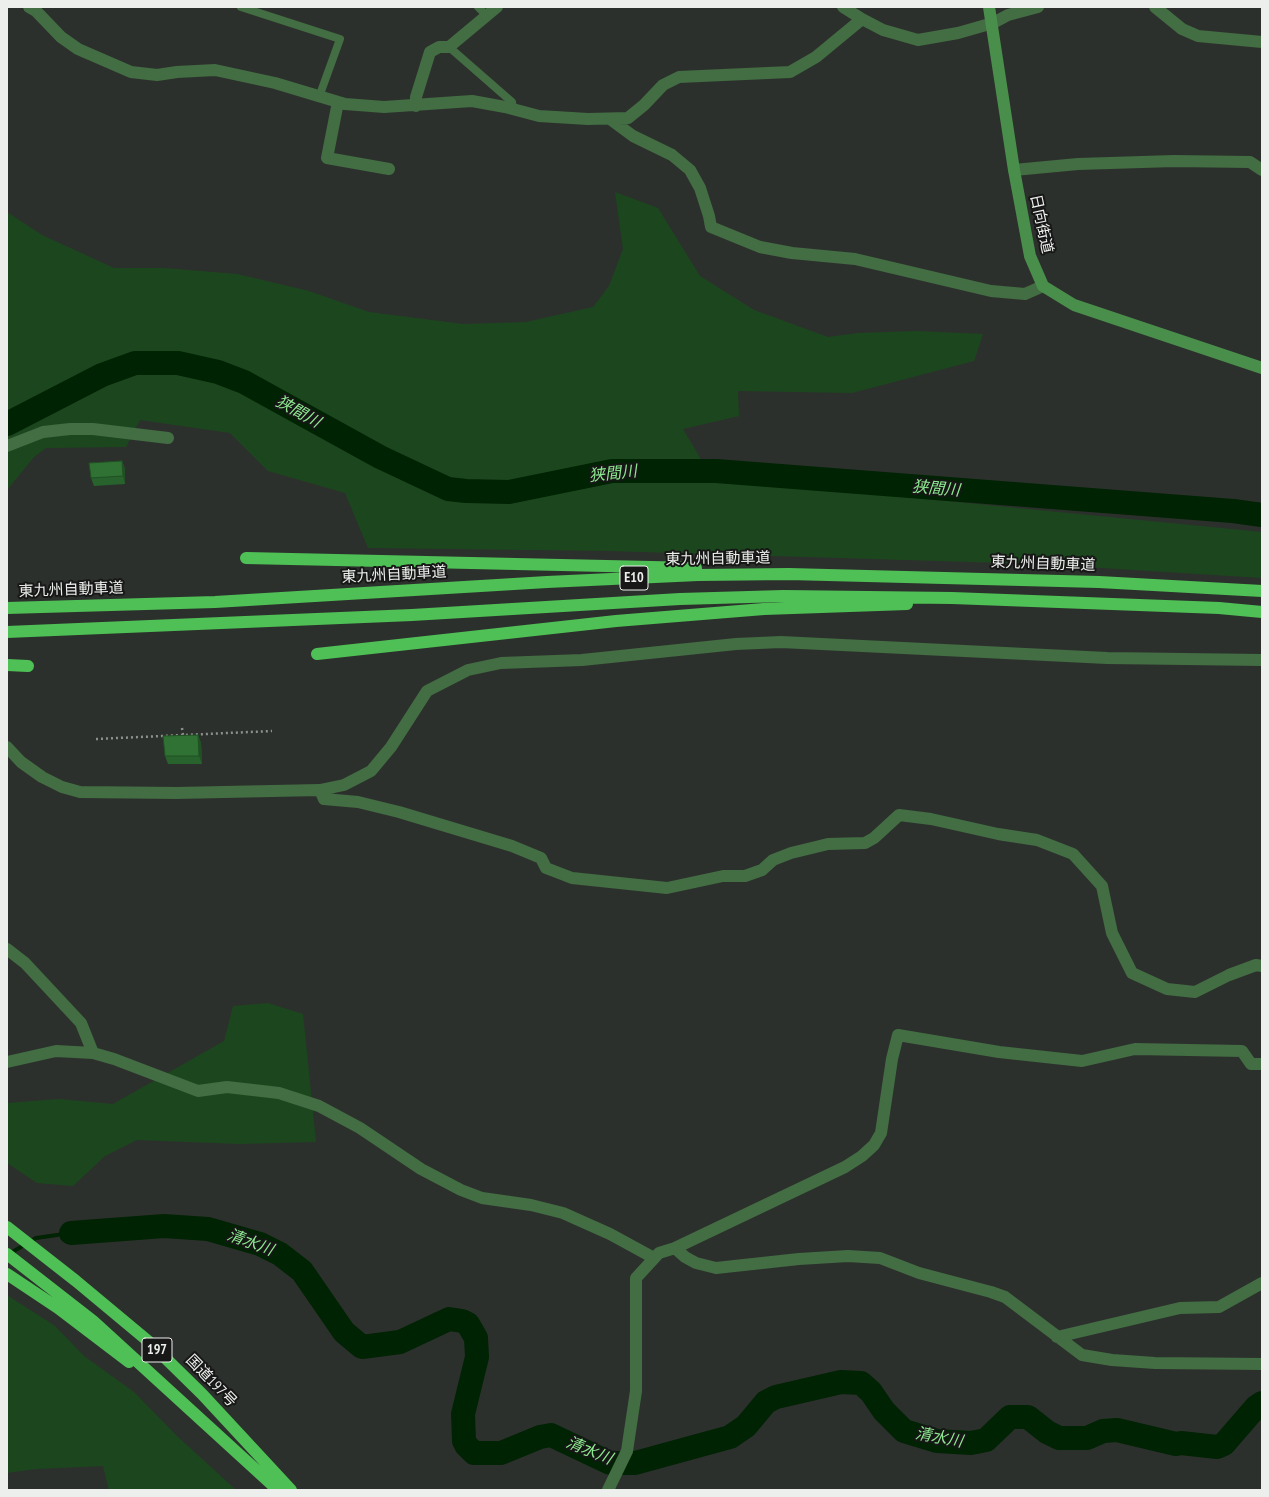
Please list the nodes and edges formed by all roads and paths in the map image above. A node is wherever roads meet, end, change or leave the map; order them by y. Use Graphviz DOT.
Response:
graph roads {
  1 [pos="29,7"];
  2 [pos="241,7"];
  3 [pos="478,7"];
  4 [pos="497,7"];
  5 [pos="843,7"];
  6 [pos="989,7"];
  7 [pos="1038,7"];
  8 [pos="1154,7"];
  9 [pos="487,16"];
  10 [pos="862,19"];
  11 [pos="993,23"];
  12 [pos="1262,42"];
  13 [pos="449,47"];
  14 [pos="319,97"];
  15 [pos="338,102"];
  16 [pos="416,106"];
  17 [pos="513,110"];
  18 [pos="610,119"];
  19 [pos="389,169"];
  20 [pos="1014,170"];
  21 [pos="1262,170"];
  22 [pos="1043,286"];
  23 [pos="1262,368"];
  24 [pos="168,438"];
  25 [pos="7,446"];
  26 [pos="246,558"];
  27 [pos="789,574"];
  28 [pos="1262,591"];
  29 [pos="1024,600"];
  30 [pos="7,608"];
  31 [pos="1262,612"];
  32 [pos="7,632"];
  33 [pos="317,654"];
  34 [pos="1262,660"];
  35 [pos="7,665"];
  36 [pos="28,666"];
  37 [pos="182,728"];
  38 [pos="272,731"];
  39 [pos="183,735"];
  40 [pos="96,739"];
  41 [pos="183,740"];
  42 [pos="7,747"];
  43 [pos="320,790"];
  44 [pos="7,949"];
  45 [pos="1262,966"];
  46 [pos="93,1053"];
  47 [pos="7,1062"];
  48 [pos="1262,1064"];
  49 [pos="7,1227"];
  50 [pos="675,1248"];
  51 [pos="11,1257"];
  52 [pos="654,1258"];
  53 [pos="7,1274"];
  54 [pos="1262,1283"];
  55 [pos="1057,1337"];
  56 [pos="1262,1364"];
  57 [pos="184,1404"];
  58 [pos="278,1490"];
  59 [pos="291,1490"];
  60 [pos="608,1490"];
  1 -- 14 [label="street"];
  2 -- 14 [label="lane"];
  3 -- 9 [label="lane"];
  4 -- 9 [label="street"];
  5 -- 10 [label="street"];
  6 -- 11 [label="street, 日向街道"];
  7 -- 11 [label="street"];
  8 -- 12 [label="street"];
  9 -- 13 [label="street"];
  10 -- 11 [label="street"];
  10 -- 18 [label="street"];
  11 -- 20 [label="street, 日向街道"];
  13 -- 16 [label="street"];
  13 -- 17 [label="lane"];
  14 -- 15 [label="street"];
  15 -- 16 [label="street"];
  15 -- 19 [label="street"];
  16 -- 17 [label="street"];
  17 -- 18 [label="street"];
  18 -- 22 [label="street"];
  20 -- 21 [label="street"];
  20 -- 22 [label="street, 日向街道"];
  22 -- 23 [label="street"];
  24 -- 25 [label="street"];
  26 -- 27 [label="highway"];
  27 -- 28 [label="highway, 東九州自動車道 / E10"];
  27 -- 30 [label="highway, 東九州自動車道 / E10"];
  29 -- 31 [label="highway, E10"];
  29 -- 32 [label="highway, E10"];
  29 -- 33 [label="highway"];
  34 -- 43 [label="street"];
  35 -- 36 [label="highway"];
  37 -- 39 [label="path"];
  38 -- 39 [label="path"];
  39 -- 40 [label="path"];
  39 -- 41 [label="path"];
  42 -- 43 [label="street"];
  43 -- 45 [label="street"];
  44 -- 46 [label="street"];
  46 -- 47 [label="street"];
  46 -- 52 [label="street"];
  48 -- 50 [label="street"];
  49 -- 59 [label="highway, 国道197号 / 197"];
  50 -- 52 [label="street"];
  50 -- 55 [label="street"];
  51 -- 57 [label="highway, 197"];
  52 -- 60 [label="street"];
  53 -- 57 [label="highway"];
  54 -- 55 [label="street"];
  55 -- 56 [label="street"];
  57 -- 58 [label="highway, 197"];
}
